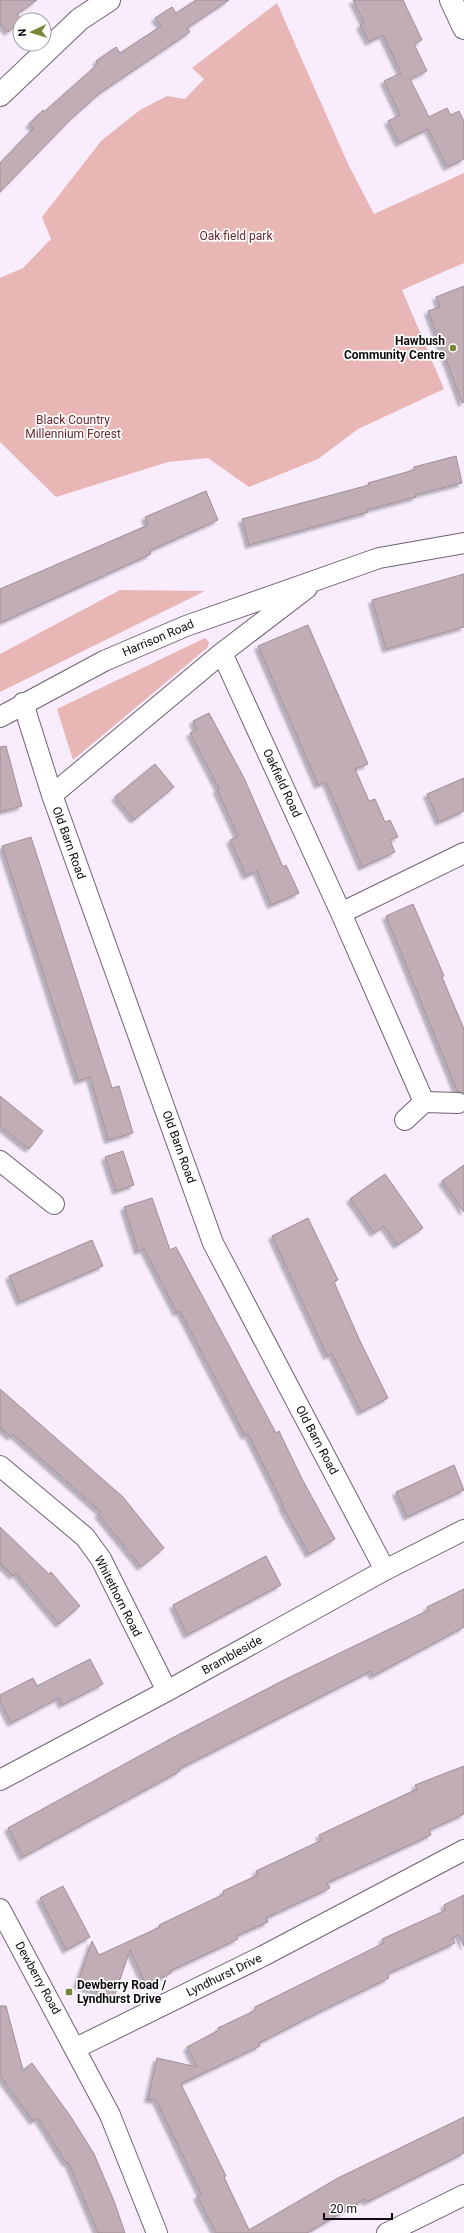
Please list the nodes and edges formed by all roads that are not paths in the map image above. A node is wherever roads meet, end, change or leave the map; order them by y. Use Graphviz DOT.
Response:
graph roads {
  1 [pos="109,0"];
  2 [pos="451,0"];
  3 [pos="464,28"];
  4 [pos="0,94"];
  5 [pos="464,543"];
  6 [pos="323,576"];
  7 [pos="222,653"];
  8 [pos="23,703"];
  9 [pos="0,717"];
  10 [pos="52,795"];
  11 [pos="464,854"];
  12 [pos="341,912"];
  13 [pos="424,1102"];
  14 [pos="458,1103"];
  15 [pos="405,1120"];
  16 [pos="0,1160"];
  17 [pos="54,1204"];
  18 [pos="0,1466"];
  19 [pos="464,1530"];
  20 [pos="385,1570"];
  21 [pos="167,1691"];
  22 [pos="0,1780"];
  23 [pos="464,1850"];
  24 [pos="0,1909"];
  25 [pos="76,2048"];
  26 [pos="464,2195"];
  27 [pos="157,2233"];
  28 [pos="387,2233"];
  1 -- 4 [label="street"];
  2 -- 3 [label="street"];
  5 -- 6 [label="street, Harrison Road"];
  6 -- 7 [label="street, Harrison Road"];
  6 -- 8 [label="street, Harrison Road"];
  7 -- 10 [label="street, Harrison Road"];
  7 -- 12 [label="street, Oakfield Road"];
  8 -- 9 [label="street, Harrison Road"];
  8 -- 10 [label="street, Old Barn Road"];
  10 -- 20 [label="street, Old Barn Road"];
  11 -- 12 [label="street"];
  12 -- 13 [label="street, Oakfield Road"];
  13 -- 14 [label="street"];
  13 -- 15 [label="street"];
  16 -- 17 [label="street"];
  18 -- 21 [label="street, Whitethorn Road"];
  19 -- 20 [label="street, Brambleside"];
  20 -- 21 [label="street, Brambleside"];
  21 -- 22 [label="street, Brambleside"];
  23 -- 25 [label="street, Lyndhurst Drive"];
  24 -- 25 [label="street, Dewberry Road"];
  25 -- 27 [label="street"];
  26 -- 28 [label="street"];
}
